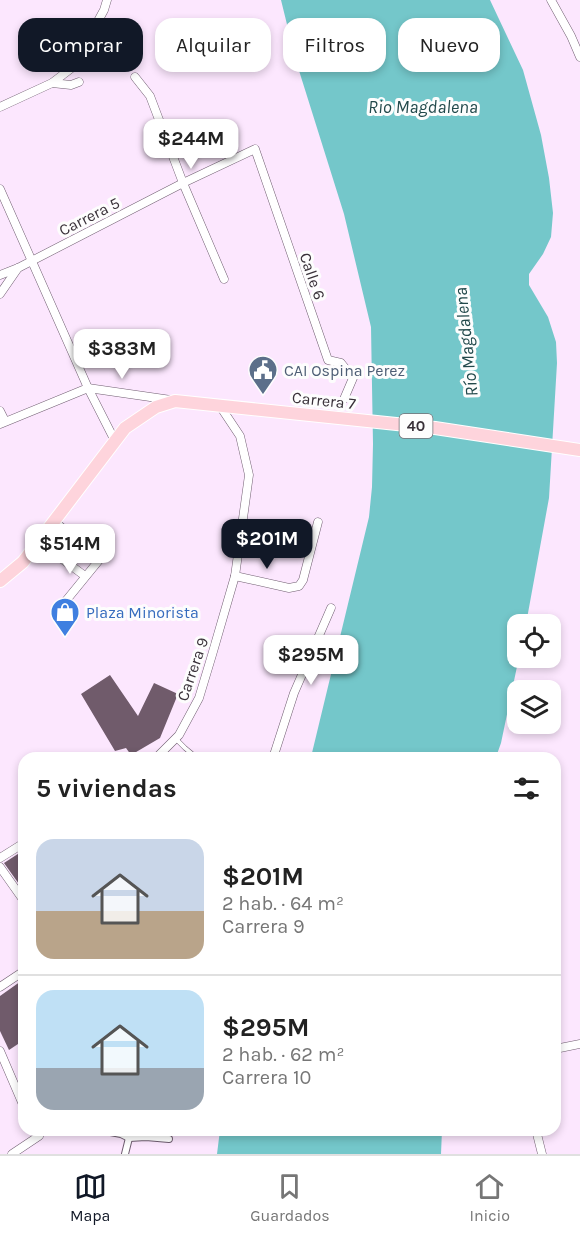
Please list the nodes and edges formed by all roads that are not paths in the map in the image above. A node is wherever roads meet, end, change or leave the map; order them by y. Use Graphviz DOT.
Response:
graph roads {
  1 [pos="106,0"];
  2 [pos="551,0"];
  3 [pos="580,57"];
  4 [pos="135,77"];
  5 [pos="79,82"];
  6 [pos="52,83"];
  7 [pos="0,107"];
  8 [pos="255,149"];
  9 [pos="183,183"];
  10 [pos="0,189"];
  11 [pos="31,261"];
  12 [pos="18,268"];
  13 [pos="0,275"];
  14 [pos="224,279"];
  15 [pos="0,294"];
  16 [pos="88,388"];
  17 [pos="345,399"];
  18 [pos="176,401"];
  19 [pos="220,406"];
  20 [pos="0,411"];
  21 [pos="2,423"];
  22 [pos="115,441"];
  23 [pos="580,450"];
  24 [pos="55,522"];
  25 [pos="318,522"];
  26 [pos="39,542"];
  27 [pos="85,576"];
  28 [pos="235,576"];
  29 [pos="0,581"];
  30 [pos="60,608"];
  31 [pos="331,608"];
  32 [pos="176,739"];
  33 [pos="162,752"];
  34 [pos="190,752"];
  35 [pos="275,752"];
  36 [pos="18,847"];
  37 [pos="0,858"];
  38 [pos="0,867"];
  39 [pos="18,892"];
  40 [pos="18,974"];
  41 [pos="1,984"];
  42 [pos="580,1044"];
  43 [pos="561,1048"];
  44 [pos="0,1051"];
  45 [pos="18,1093"];
  46 [pos="35,1136"];
  47 [pos="125,1136"];
  48 [pos="538,1136"];
  49 [pos="146,1137"];
  50 [pos="129,1138"];
  51 [pos="169,1139"];
  52 [pos="12,1154"];
  53 [pos="125,1154"];
  54 [pos="542,1154"];
  1 -- 6 [label="street"];
  2 -- 3 [label="street"];
  4 -- 9 [label="street"];
  5 -- 6 [label="street"];
  6 -- 7 [label="street"];
  8 -- 9 [label="street, Carrera 5"];
  8 -- 17 [label="street, Calle 6"];
  9 -- 11 [label="street, Carrera 5"];
  9 -- 14 [label="street"];
  10 -- 11 [label="street"];
  11 -- 12 [label="street, Carrera 5"];
  11 -- 16 [label="street"];
  12 -- 13 [label="street, Carrera 5"];
  12 -- 15 [label="street"];
  16 -- 18 [label="street"];
  16 -- 21 [label="street"];
  16 -- 22 [label="street"];
  18 -- 19 [label="main road, Carrera 7 / 40"];
  18 -- 22 [label="main road, Carrera 7 / 40"];
  19 -- 23 [label="main road, Carrera 7 / 40"];
  19 -- 28 [label="street, Carrera 9"];
  20 -- 21 [label="street"];
  22 -- 24 [label="main road, Carrera 7 / 40"];
  24 -- 26 [label="main road, Carrera 7 / 40"];
  24 -- 27 [label="street"];
  25 -- 28 [label="street"];
  26 -- 27 [label="street"];
  26 -- 29 [label="main road, Carrera 7 / 40"];
  27 -- 30 [label="street"];
  28 -- 32 [label="street, Carrera 9"];
  31 -- 35 [label="street"];
  32 -- 33 [label="street, Carrera 9"];
  32 -- 34 [label="lane"];
  36 -- 37 [label="street"];
  38 -- 39 [label="street"];
  40 -- 41 [label="street"];
  42 -- 43 [label="street"];
  44 -- 45 [label="street"];
  46 -- 52 [label="street"];
  47 -- 50 [label="street"];
  48 -- 54 [label="street"];
  49 -- 50 [label="street"];
  49 -- 51 [label="street"];
  50 -- 53 [label="street"];
}
